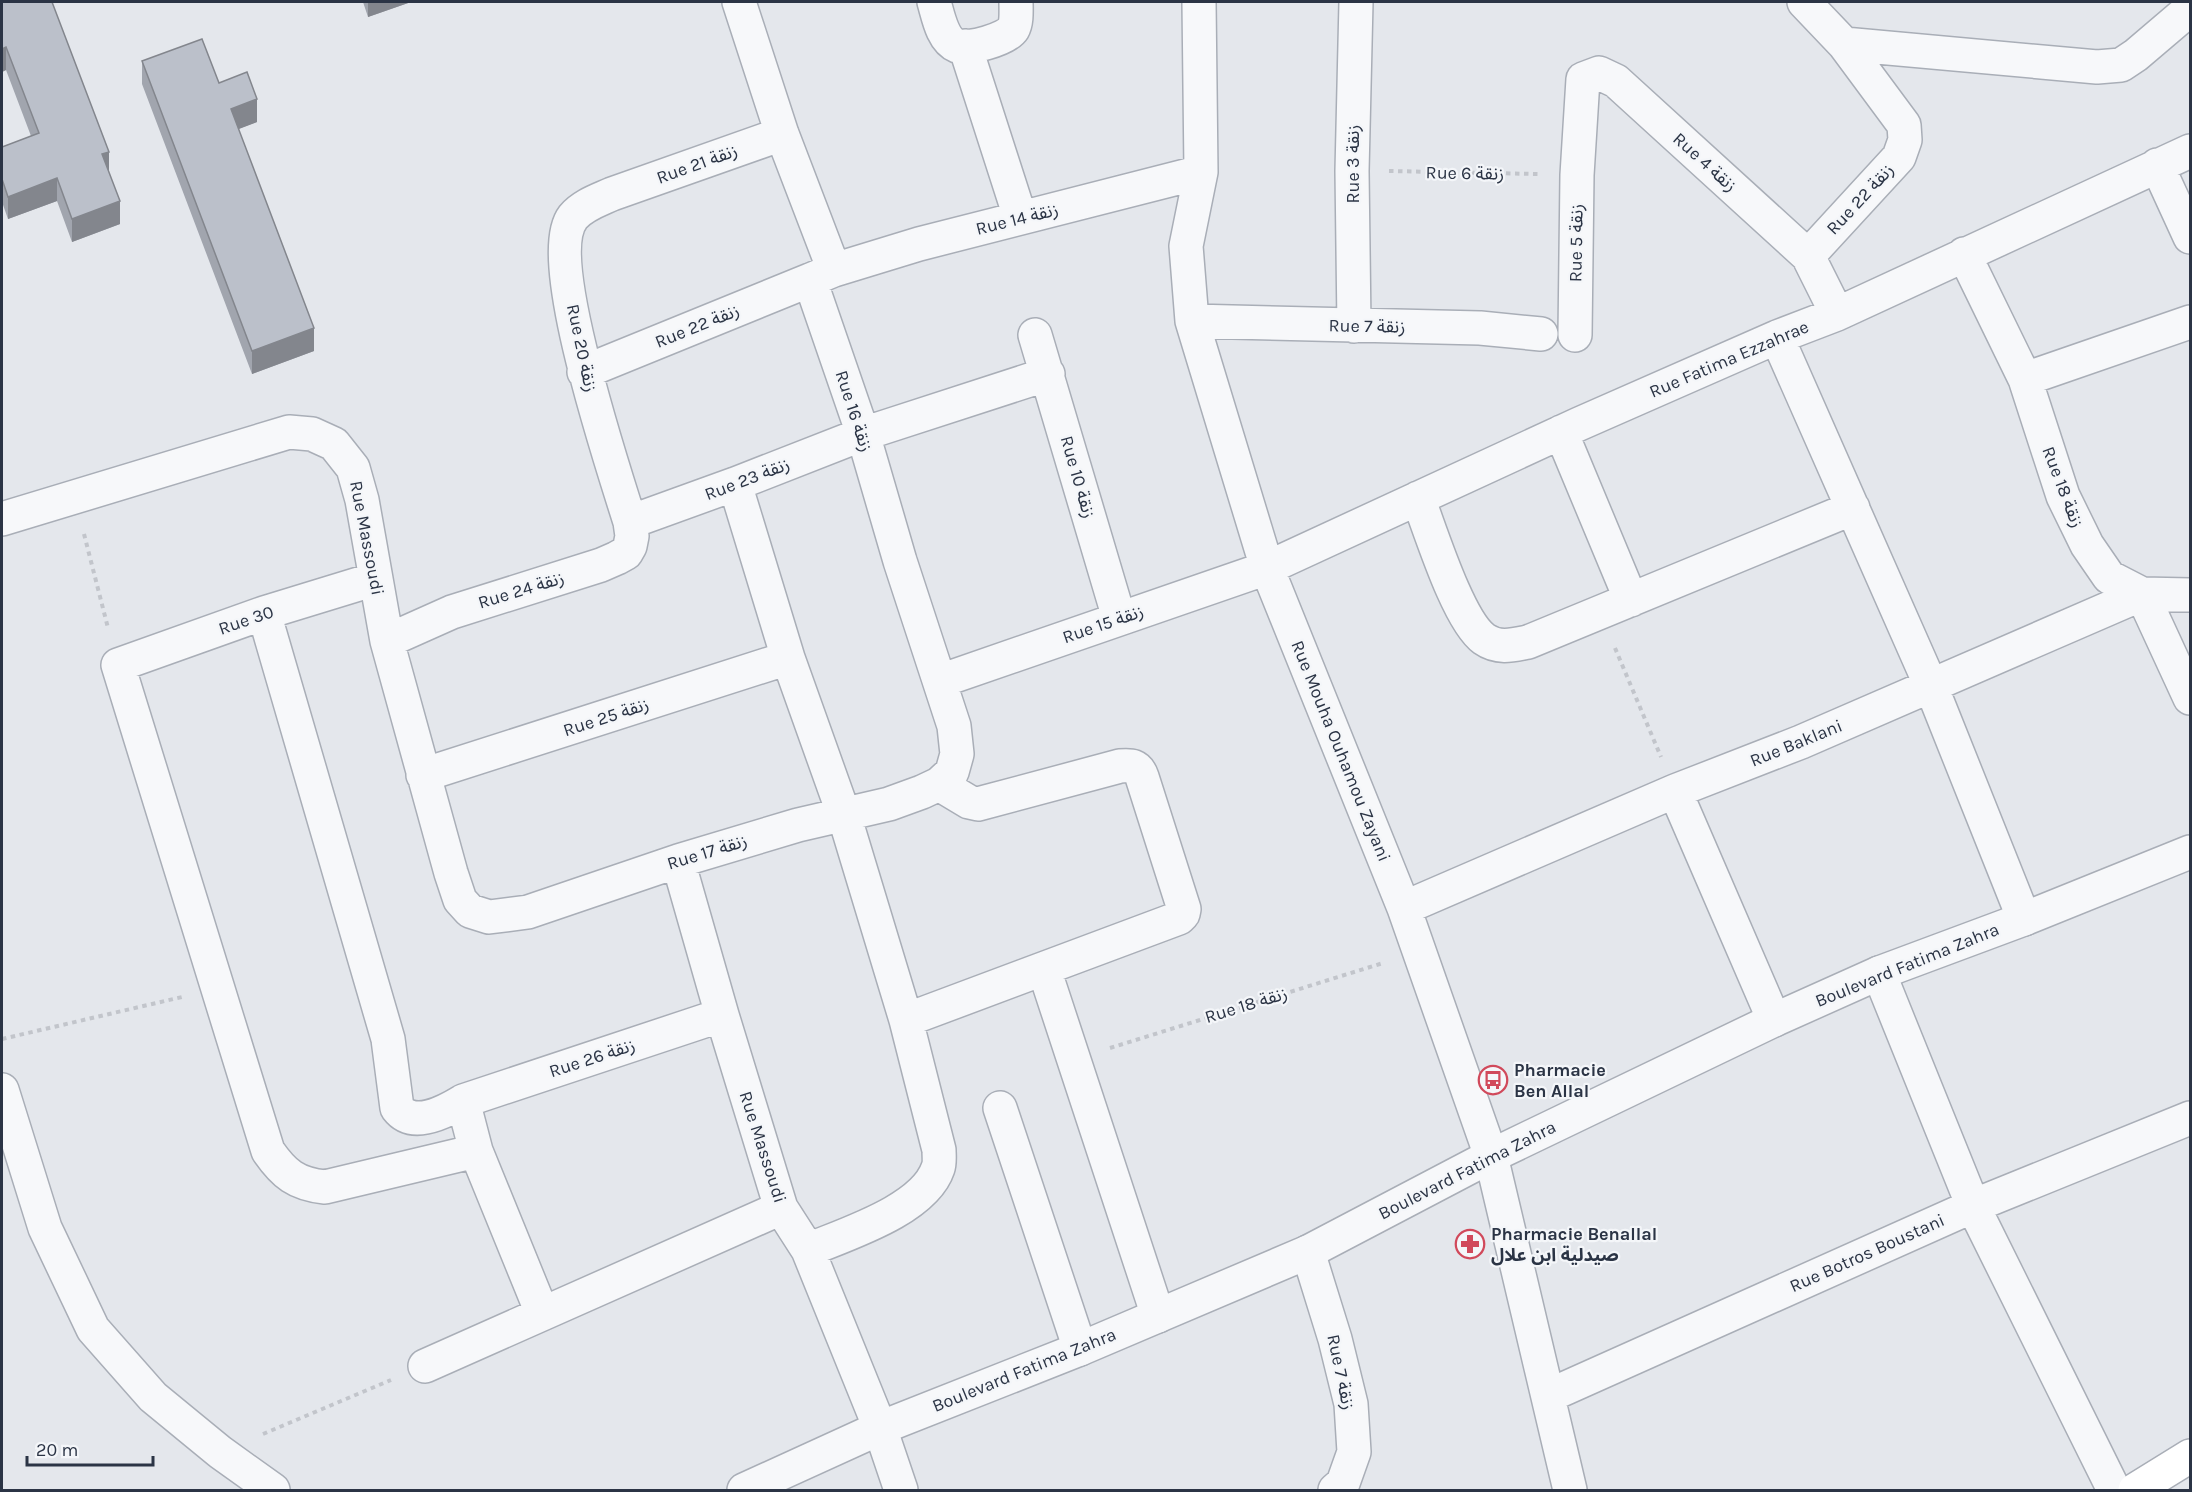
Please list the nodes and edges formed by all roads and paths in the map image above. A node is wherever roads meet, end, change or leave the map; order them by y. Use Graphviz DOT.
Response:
graph roads {
  1 [pos="739,2"];
  2 [pos="934,2"];
  3 [pos="1199,2"];
  4 [pos="1356,2"];
  5 [pos="1804,2"];
  6 [pos="2190,9"];
  7 [pos="1014,16"];
  8 [pos="1844,44"];
  9 [pos="965,46"];
  10 [pos="1599,73"];
  11 [pos="782,134"];
  12 [pos="2190,151"];
  13 [pos="2157,165"];
  14 [pos="1352,171"];
  15 [pos="1201,172"];
  16 [pos="1578,175"];
  17 [pos="612,194"];
  18 [pos="1020,217"];
  19 [pos="2190,237"];
  20 [pos="1964,254"];
  21 [pos="1808,256"];
  22 [pos="822,275"];
  23 [pos="1837,314"];
  24 [pos="1192,321"];
  25 [pos="2190,322"];
  26 [pos="1354,326"];
  27 [pos="1541,334"];
  28 [pos="1035,335"];
  29 [pos="1575,335"];
  30 [pos="1777,337"];
  31 [pos="584,372"];
  32 [pos="1048,374"];
  33 [pos="2025,379"];
  34 [pos="1562,432"];
  35 [pos="863,434"];
  36 [pos="735,484"];
  37 [pos="74,498"];
  38 [pos="1418,498"];
  39 [pos="1853,508"];
  40 [pos="2,519"];
  41 [pos="630,522"];
  42 [pos="1267,568"];
  43 [pos="375,579"];
  44 [pos="2142,594"];
  45 [pos="2190,595"];
  46 [pos="1631,600"];
  47 [pos="1600,612"];
  48 [pos="264,613"];
  49 [pos="1119,618"];
  50 [pos="387,641"];
  51 [pos="788,658"];
  52 [pos="118,664"];
  53 [pos="940,681"];
  54 [pos="1931,687"];
  55 [pos="2190,698"];
  56 [pos="423,775"];
  57 [pos="939,784"];
  58 [pos="1675,791"];
  59 [pos="844,815"];
  60 [pos="2190,852"];
  61 [pos="678,861"];
  62 [pos="1404,908"];
  63 [pos="528,912"];
  64 [pos="2024,919"];
  65 [pos="1418,952"];
  66 [pos="1044,969"];
  67 [pos="1879,973"];
  68 [pos="218,989"];
  69 [pos="722,1015"];
  70 [pos="906,1020"];
  71 [pos="1774,1020"];
  72 [pos="2,1039"];
  73 [pos="1073,1059"];
  74 [pos="2,1090"];
  75 [pos="463,1101"];
  76 [pos="1000,1108"];
  77 [pos="2190,1118"];
  78 [pos="8,1136"];
  79 [pos="476,1151"];
  80 [pos="1491,1156"];
  81 [pos="1973,1206"];
  82 [pos="781,1208"];
  83 [pos="808,1250"];
  84 [pos="1308,1252"];
  85 [pos="542,1313"];
  86 [pos="1158,1316"];
  87 [pos="1080,1349"];
  88 [pos="425,1366"];
  89 [pos="1548,1396"];
  90 [pos="880,1428"];
  91 [pos="220,1452"];
  92 [pos="2190,1456"];
  93 [pos="273,1491"];
  94 [pos="744,1491"];
  95 [pos="902,1491"];
  96 [pos="1335,1491"];
  97 [pos="1570,1491"];
  98 [pos="2114,1491"];
  99 [pos="2135,1491"];
  1 -- 11 [label="street, Rue 16 زنقة"];
  2 -- 9 [label="street"];
  3 -- 15 [label="street, Rue Mouha Ouhamou Zayani"];
  4 -- 14 [label="street, Rue 3 زنقة"];
  5 -- 8 [label="street, Rue 22 زنقة"];
  6 -- 8 [label="street"];
  7 -- 9 [label="street"];
  8 -- 21 [label="street, Rue 22 زنقة"];
  9 -- 18 [label="street"];
  10 -- 16 [label="street, Rue 5 زنقة"];
  10 -- 21 [label="street, Rue 4 زنقة"];
  11 -- 17 [label="street, Rue 21 زنقة"];
  11 -- 22 [label="street, Rue 16 زنقة"];
  12 -- 13 [label="street, Rue Fatima Ezzahrae"];
  13 -- 19 [label="street"];
  13 -- 20 [label="street, Rue Fatima Ezzahrae"];
  14 -- 16 [label="path, Rue 6 زنقة"];
  14 -- 26 [label="street, Rue 3 زنقة"];
  15 -- 18 [label="street, Rue 14 زنقة"];
  15 -- 24 [label="street, Rue Mouha Ouhamou Zayani"];
  16 -- 29 [label="street, Rue 5 زنقة"];
  17 -- 31 [label="street, Rue 20 زنقة"];
  18 -- 22 [label="street, Rue 14 زنقة"];
  20 -- 23 [label="street, Rue Fatima Ezzahrae"];
  20 -- 33 [label="street, Rue 18 زنقة"];
  21 -- 23 [label="street"];
  22 -- 31 [label="street, Rue 22 زنقة"];
  22 -- 35 [label="street, Rue 16 زنقة"];
  23 -- 30 [label="street, Rue Fatima Ezzahrae"];
  24 -- 26 [label="street, Rue 7 زنقة"];
  24 -- 42 [label="street, Rue Mouha Ouhamou Zayani"];
  25 -- 33 [label="street"];
  26 -- 27 [label="street, Rue 7 زنقة"];
  28 -- 32 [label="street, Rue 10 زنقة"];
  30 -- 34 [label="street, Rue Fatima Ezzahrae"];
  30 -- 39 [label="street"];
  31 -- 41 [label="street, Rue 20 زنقة"];
  32 -- 35 [label="street, Rue 23 زنقة"];
  32 -- 49 [label="street, Rue 10 زنقة"];
  33 -- 44 [label="street, Rue 18 زنقة"];
  34 -- 38 [label="street, Rue Fatima Ezzahrae"];
  34 -- 46 [label="street"];
  35 -- 36 [label="street, Rue 23 زنقة"];
  35 -- 53 [label="street, Rue 16 زنقة"];
  36 -- 41 [label="street, Rue 23 زنقة"];
  36 -- 51 [label="street"];
  37 -- 40 [label="street, Rue Massoudi"];
  37 -- 43 [label="street, Rue Massoudi"];
  37 -- 52 [label="path"];
  38 -- 42 [label="street, Rue Fatima Ezzahrae"];
  38 -- 47 [label="street"];
  39 -- 46 [label="street"];
  39 -- 54 [label="street"];
  41 -- 50 [label="street, Rue 24 زنقة"];
  42 -- 49 [label="street, Rue 15 زنقة"];
  42 -- 62 [label="street, Rue Mouha Ouhamou Zayani"];
  43 -- 48 [label="street, Rue 30"];
  43 -- 50 [label="street, Rue Massoudi"];
  44 -- 45 [label="street, Rue Baklani"];
  44 -- 54 [label="street, Rue Baklani"];
  44 -- 55 [label="street"];
  46 -- 47 [label="street"];
  47 -- 58 [label="path"];
  48 -- 52 [label="street, Rue 30"];
  48 -- 75 [label="street, Rue 26 زنقة"];
  49 -- 53 [label="street, Rue 15 زنقة"];
  50 -- 56 [label="street, Rue Massoudi"];
  51 -- 56 [label="street, Rue 25 زنقة"];
  51 -- 59 [label="street"];
  52 -- 68 [label="street"];
  53 -- 57 [label="street, Rue 16 زنقة"];
  54 -- 58 [label="street, Rue Baklani"];
  54 -- 64 [label="street"];
  56 -- 63 [label="street, Rue Massoudi"];
  57 -- 59 [label="street, Rue 17 زنقة"];
  57 -- 66 [label="street"];
  58 -- 62 [label="street, Rue Baklani"];
  58 -- 71 [label="street"];
  59 -- 61 [label="street, Rue 17 زنقة"];
  59 -- 70 [label="street"];
  60 -- 64 [label="street, Boulevard Fatima Zahra"];
  61 -- 63 [label="street, Rue 17 زنقة"];
  61 -- 69 [label="street, Rue Massoudi"];
  62 -- 65 [label="street, Rue Mouha Ouhamou Zayani"];
  64 -- 67 [label="street, Boulevard Fatima Zahra"];
  65 -- 73 [label="path, Rue 18 زنقة"];
  65 -- 80 [label="street, Rue Mouha Ouhamou Zayani"];
  66 -- 70 [label="street"];
  66 -- 73 [label="street"];
  67 -- 71 [label="street, Boulevard Fatima Zahra"];
  67 -- 81 [label="street"];
  68 -- 72 [label="path"];
  68 -- 79 [label="street"];
  69 -- 75 [label="street, Rue 26 زنقة"];
  69 -- 82 [label="street, Rue Massoudi"];
  70 -- 83 [label="street"];
  71 -- 80 [label="street, Boulevard Fatima Zahra"];
  73 -- 86 [label="street"];
  74 -- 78 [label="street"];
  75 -- 79 [label="street"];
  76 -- 87 [label="street"];
  77 -- 81 [label="street, Rue Botros Boustani"];
  78 -- 91 [label="street"];
  79 -- 85 [label="street"];
  80 -- 84 [label="street, Boulevard Fatima Zahra"];
  80 -- 89 [label="street, Rue Mouha Ouhamou Zayani"];
  81 -- 89 [label="street, Rue Botros Boustani"];
  81 -- 98 [label="street"];
  82 -- 83 [label="street, Rue Massoudi"];
  82 -- 85 [label="street"];
  83 -- 90 [label="street, Rue Massoudi"];
  84 -- 86 [label="street, Boulevard Fatima Zahra"];
  84 -- 96 [label="street, Rue 7 زنقة"];
  85 -- 88 [label="street"];
  86 -- 87 [label="street, Boulevard Fatima Zahra"];
  87 -- 90 [label="street, Boulevard Fatima Zahra"];
  88 -- 91 [label="path"];
  89 -- 97 [label="street, Rue Mouha Ouhamou Zayani"];
  90 -- 94 [label="street, Boulevard Fatima Zahra"];
  90 -- 95 [label="street, Rue Massoudi"];
  91 -- 93 [label="street"];
  92 -- 99 [label="main road"];
}
